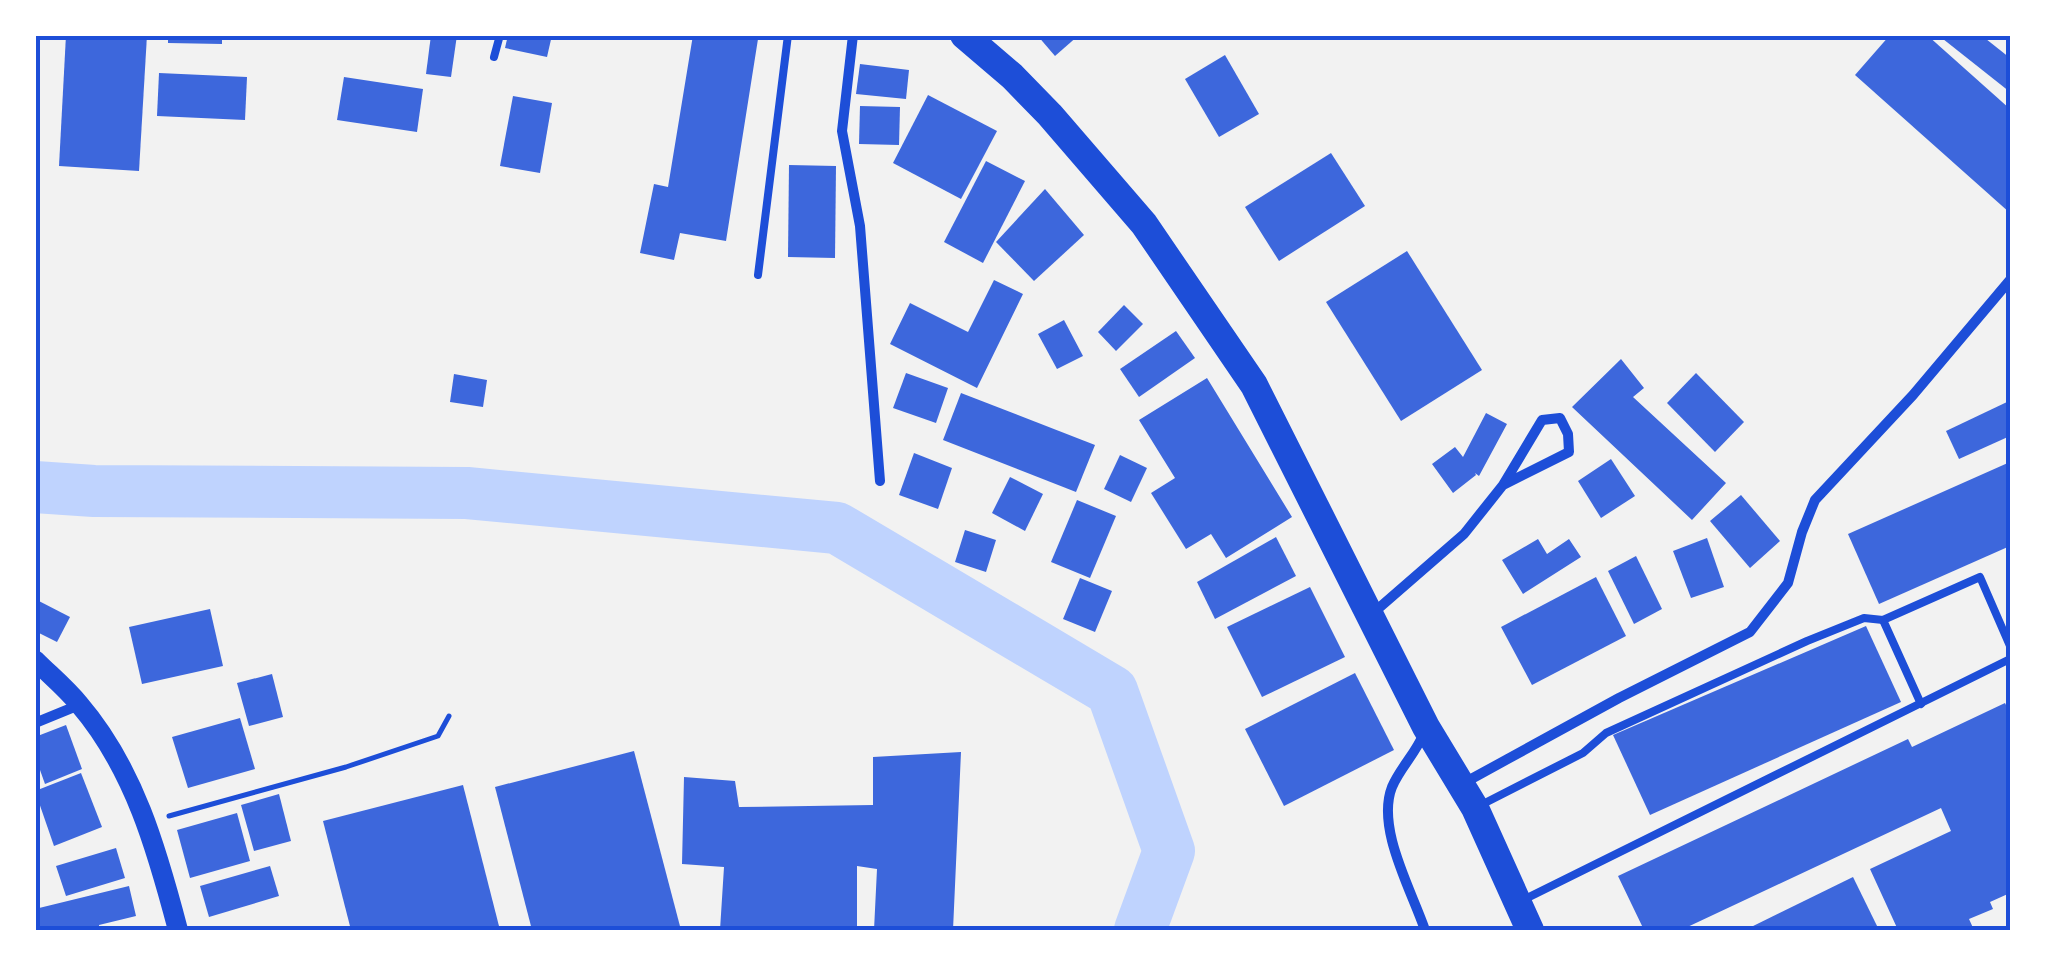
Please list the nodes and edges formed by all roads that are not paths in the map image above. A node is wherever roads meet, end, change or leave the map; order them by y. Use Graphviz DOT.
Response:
graph roads {
  1 [pos="500,35"];
  2 [pos="788,35"];
  3 [pos="853,35"];
  4 [pos="981,40"];
  5 [pos="494,57"];
  6 [pos="758,274"];
  7 [pos="2010,280"];
  8 [pos="880,481"];
  9 [pos="1503,485"];
  10 [pos="1372,614"];
  11 [pos="1883,620"];
  12 [pos="2010,646"];
  13 [pos="2010,659"];
  14 [pos="35,660"];
  15 [pos="1921,704"];
  16 [pos="80,705"];
  17 [pos="35,722"];
  18 [pos="1426,728"];
  19 [pos="1467,797"];
  20 [pos="1517,904"];
  21 [pos="178,930"];
  22 [pos="1425,930"];
  23 [pos="1530,930"];
  1 -- 5 [label="lane"];
  2 -- 6 [label="lane"];
  3 -- 8 [label="street"];
  4 -- 10 [label="highway"];
  7 -- 19 [label="street"];
  9 -- 9 [label="street"];
  9 -- 10 [label="street"];
  10 -- 18 [label="highway"];
  11 -- 12 [label="lane"];
  11 -- 15 [label="lane"];
  11 -- 19 [label="lane"];
  13 -- 15 [label="lane"];
  14 -- 16 [label="main road"];
  15 -- 20 [label="lane"];
  16 -- 17 [label="street"];
  16 -- 21 [label="main road"];
  18 -- 19 [label="highway"];
  18 -- 22 [label="street"];
  19 -- 20 [label="highway"];
  20 -- 23 [label="highway"];
}
